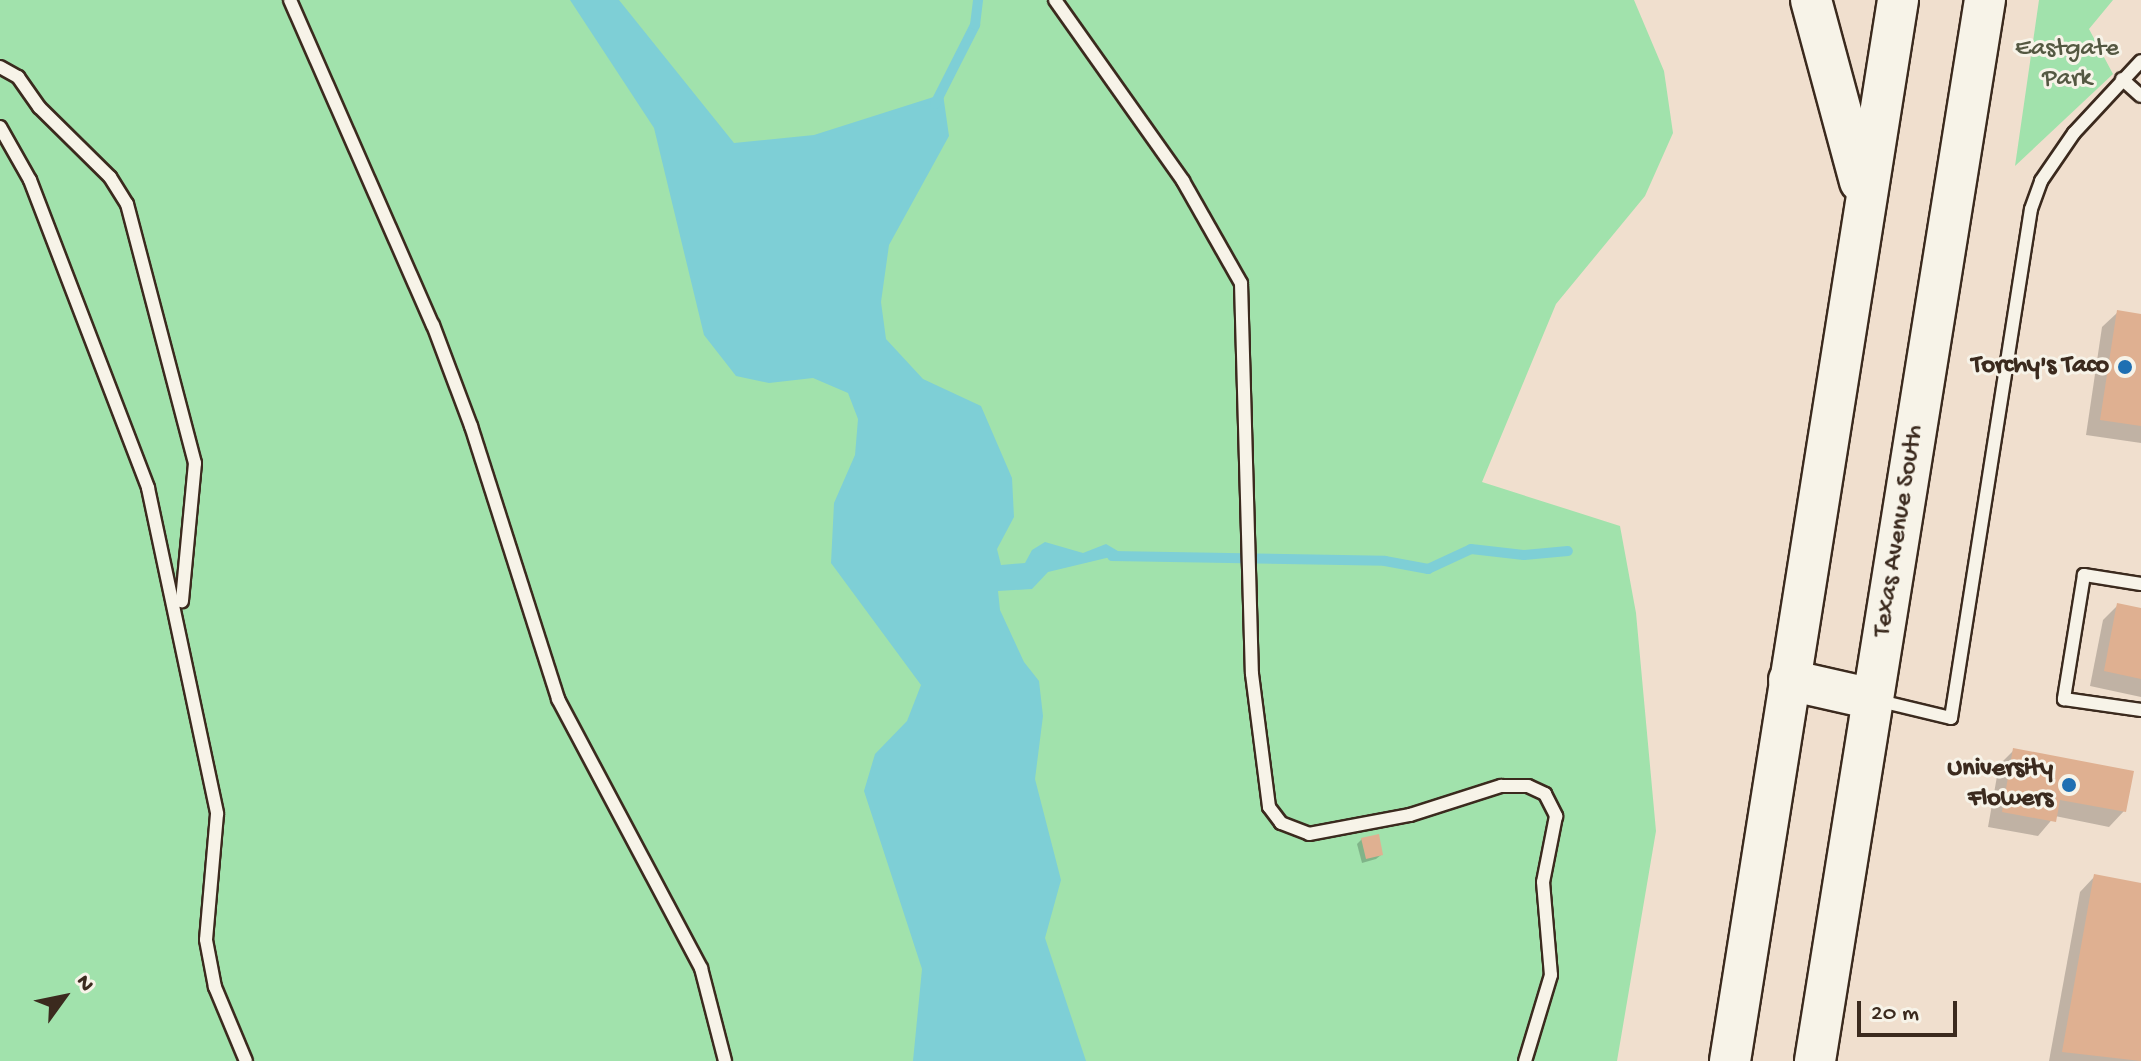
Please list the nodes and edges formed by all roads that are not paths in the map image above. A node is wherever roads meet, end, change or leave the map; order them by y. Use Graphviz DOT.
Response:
graph roads {
  1 [pos="290,0"];
  2 [pos="1055,0"];
  3 [pos="1811,0"];
  4 [pos="1898,0"];
  5 [pos="1985,0"];
  6 [pos="2141,61"];
  7 [pos="0,67"];
  8 [pos="2122,79"];
  9 [pos="2141,96"];
  10 [pos="0,127"];
  11 [pos="1864,198"];
  12 [pos="2141,584"];
  13 [pos="183,636"];
  14 [pos="1789,680"];
  15 [pos="1873,699"];
  16 [pos="2141,710"];
  17 [pos="246,1061"];
  18 [pos="725,1061"];
  19 [pos="1525,1061"];
  20 [pos="1730,1061"];
  21 [pos="1815,1061"];
  1 -- 18 [label="lane"];
  2 -- 19 [label="lane"];
  3 -- 11 [label="main road"];
  4 -- 11 [label="main road"];
  5 -- 15 [label="main road, Texas Avenue South"];
  6 -- 8 [label="lane"];
  7 -- 13 [label="lane"];
  8 -- 9 [label="lane"];
  8 -- 15 [label="lane"];
  10 -- 13 [label="lane"];
  11 -- 14 [label="main road"];
  12 -- 16 [label="lane"];
  13 -- 17 [label="lane"];
  14 -- 15 [label="main road"];
  14 -- 20 [label="main road"];
  15 -- 21 [label="main road, Texas Avenue South"];
}
